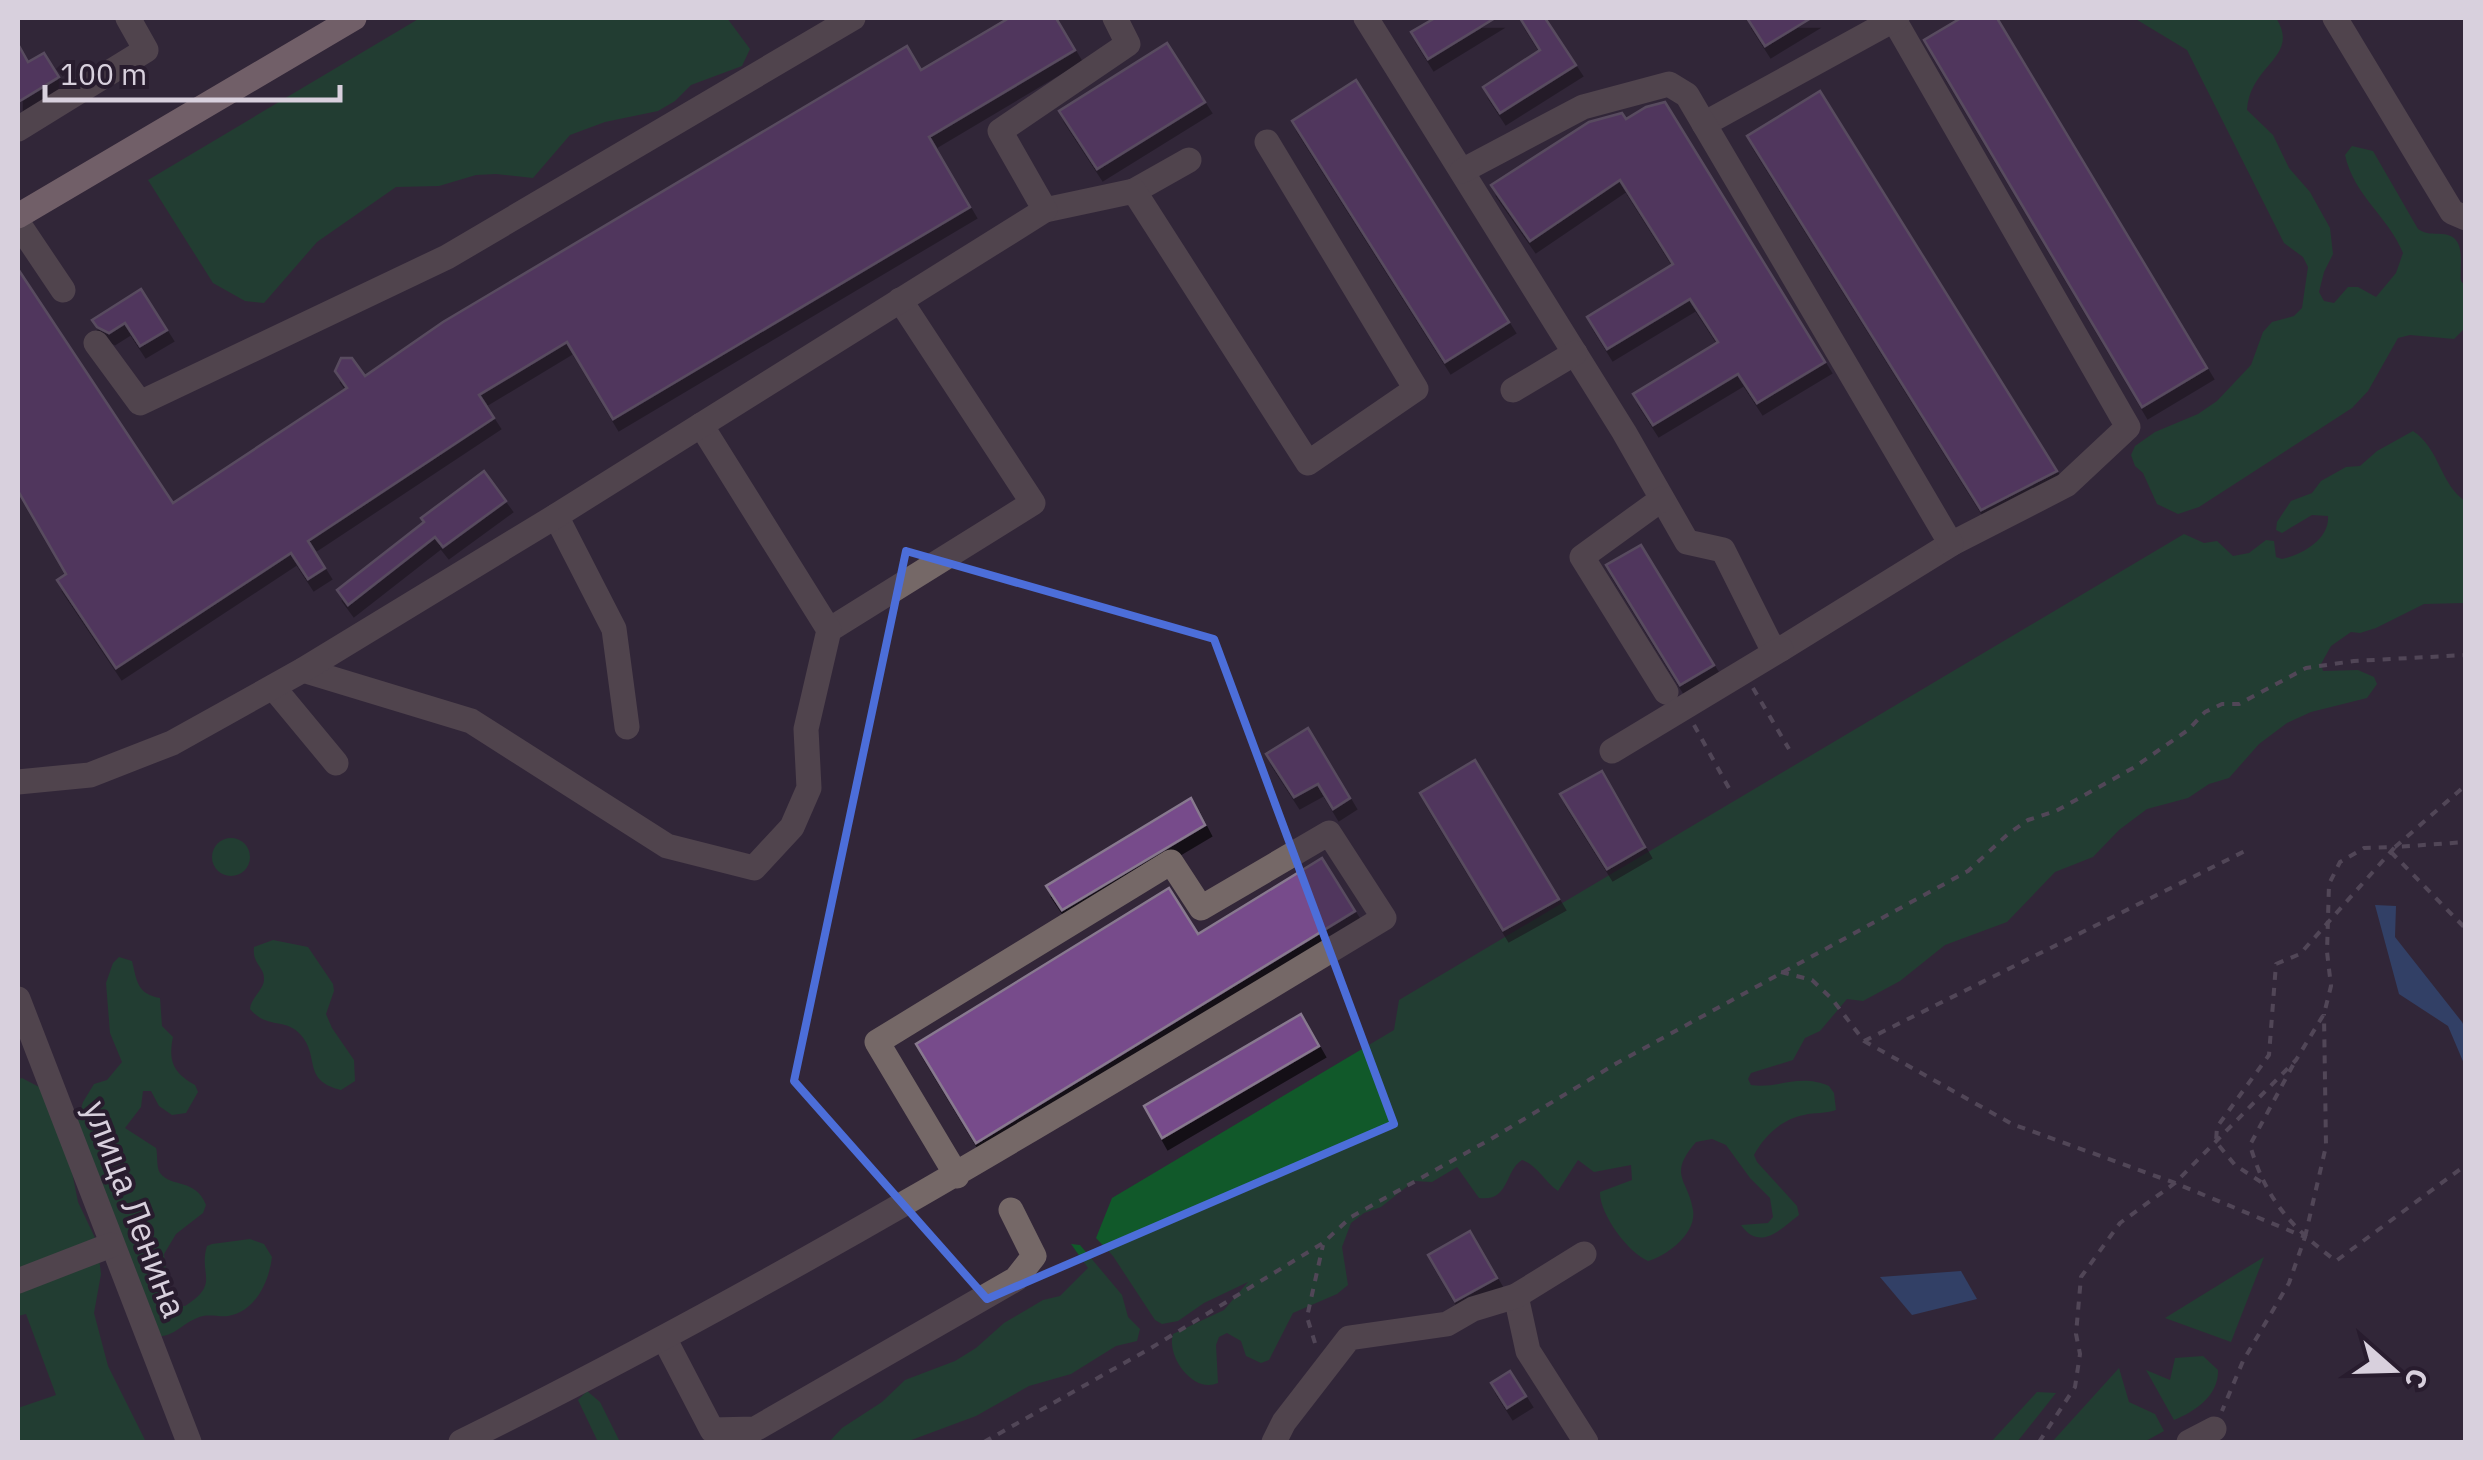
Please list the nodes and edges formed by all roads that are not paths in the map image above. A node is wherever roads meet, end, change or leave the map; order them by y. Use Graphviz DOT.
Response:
graph roads {
  1 [pos="128,18"];
  2 [pos="354,18"];
  3 [pos="853,18"];
  4 [pos="1115,18"];
  5 [pos="1366,18"];
  6 [pos="1894,18"];
  7 [pos="2335,18"];
  8 [pos="1704,124"];
  9 [pos="18,129"];
  10 [pos="1268,142"];
  11 [pos="1188,160"];
  12 [pos="1462,171"];
  13 [pos="1134,191"];
  14 [pos="1044,210"];
  15 [pos="2466,218"];
  16 [pos="18,220"];
  17 [pos="63,290"];
  18 [pos="900,300"];
  19 [pos="96,343"];
  20 [pos="1574,353"];
  21 [pos="1513,390"];
  22 [pos="702,425"];
  23 [pos="1662,499"];
  24 [pos="556,516"];
  25 [pos="1952,544"];
  26 [pos="829,630"];
  27 [pos="1781,649"];
  28 [pos="303,670"];
  29 [pos="273,687"];
  30 [pos="1675,700"];
  31 [pos="627,727"];
  32 [pos="1612,751"];
  33 [pos="336,763"];
  34 [pos="18,782"];
  35 [pos="18,999"];
  36 [pos="957,1176"];
  37 [pos="1011,1210"];
  38 [pos="111,1245"];
  39 [pos="1584,1254"];
  40 [pos="18,1281"];
  41 [pos="1516,1296"];
  42 [pos="664,1338"];
  43 [pos="2214,1429"];
  44 [pos="188,1442"];
  45 [pos="461,1442"];
  46 [pos="1274,1442"];
  47 [pos="1586,1442"];
  48 [pos="2189,1442"];
  1 -- 9 [label="street"];
  2 -- 16 [label="main road"];
  3 -- 19 [label="street"];
  4 -- 14 [label="street"];
  5 -- 12 [label="street"];
  6 -- 8 [label="street"];
  6 -- 25 [label="street"];
  7 -- 15 [label="street"];
  8 -- 12 [label="street"];
  8 -- 25 [label="street"];
  10 -- 13 [label="street"];
  11 -- 13 [label="street"];
  12 -- 20 [label="street"];
  13 -- 14 [label="street"];
  14 -- 18 [label="street"];
  16 -- 17 [label="street"];
  18 -- 22 [label="street"];
  18 -- 26 [label="street"];
  20 -- 21 [label="street"];
  20 -- 23 [label="street"];
  22 -- 24 [label="street"];
  22 -- 26 [label="street"];
  23 -- 27 [label="street"];
  23 -- 30 [label="street"];
  24 -- 28 [label="street"];
  24 -- 31 [label="street"];
  25 -- 27 [label="street"];
  26 -- 28 [label="street"];
  27 -- 30 [label="street"];
  28 -- 29 [label="street"];
  29 -- 33 [label="street"];
  29 -- 34 [label="street"];
  30 -- 32 [label="street"];
  35 -- 38 [label="street, улица Ленина"];
  36 -- 36 [label="street"];
  36 -- 42 [label="street"];
  37 -- 42 [label="street"];
  38 -- 40 [label="street"];
  38 -- 44 [label="street, улица Ленина"];
  39 -- 41 [label="street"];
  41 -- 46 [label="street"];
  41 -- 47 [label="street"];
  42 -- 45 [label="street"];
  43 -- 48 [label="street"];
}
